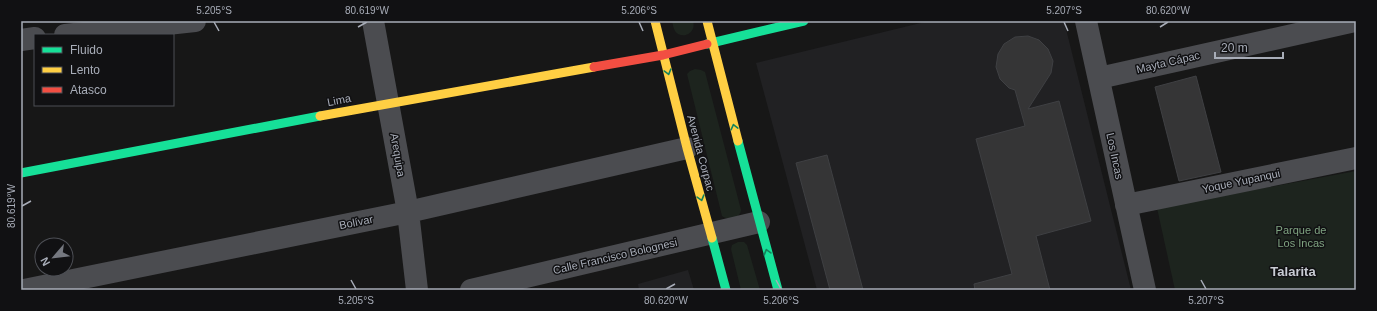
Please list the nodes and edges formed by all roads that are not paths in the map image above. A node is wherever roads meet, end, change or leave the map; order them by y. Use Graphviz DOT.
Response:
graph roads {
  1 [pos="195,21"];
  2 [pos="373,21"];
  3 [pos="655,21"];
  4 [pos="707,21"];
  5 [pos="804,21"];
  6 [pos="1086,21"];
  7 [pos="1355,21"];
  8 [pos="74,34"];
  9 [pos="34,38"];
  10 [pos="21,40"];
  11 [pos="712,44"];
  12 [pos="663,55"];
  13 [pos="1098,78"];
  14 [pos="388,103"];
  15 [pos="687,148"];
  16 [pos="1356,158"];
  17 [pos="21,173"];
  18 [pos="1126,205"];
  19 [pos="408,212"];
  20 [pos="758,222"];
  21 [pos="711,234"];
  22 [pos="24,290"];
  23 [pos="417,290"];
  24 [pos="471,290"];
  25 [pos="726,290"];
  26 [pos="778,290"];
  27 [pos="1145,290"];
  1 -- 8 [label="street"];
  2 -- 14 [label="street, Arequipa"];
  3 -- 12 [label="street, Avenida Corpac"];
  4 -- 11 [label="street"];
  5 -- 11 [label="street, Lima"];
  6 -- 13 [label="street, Los Incas"];
  7 -- 13 [label="street, Mayta Cápac"];
  9 -- 10 [label="street"];
  11 -- 12 [label="street, Lima"];
  20 -- 11 [label="street, one-way"];
  12 -- 14 [label="street, Lima"];
  12 -- 15 [label="street, Avenida Corpac, one-way"];
  13 -- 18 [label="street, Los Incas"];
  14 -- 17 [label="street, Lima"];
  14 -- 19 [label="street, Arequipa"];
  15 -- 19 [label="street, Bolívar"];
  15 -- 21 [label="street, Avenida Corpac, one-way"];
  16 -- 18 [label="street, Yoque Yupanqui"];
  18 -- 27 [label="street, Los Incas"];
  19 -- 22 [label="street, Bolívar"];
  19 -- 23 [label="street, Arequipa"];
  20 -- 21 [label="street, Calle Francisco Bolognesi"];
  26 -- 20 [label="street, one-way"];
  21 -- 24 [label="street, Calle Francisco Bolognesi"];
  21 -- 25 [label="street, Avenida Corpac"];
}
